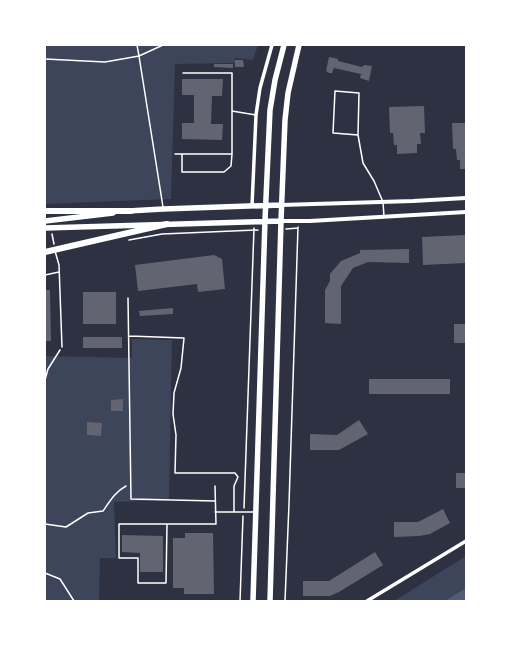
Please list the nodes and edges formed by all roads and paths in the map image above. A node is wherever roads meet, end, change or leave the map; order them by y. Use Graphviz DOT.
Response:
graph roads {
  1 [pos="137,45"];
  2 [pos="163,45"];
  3 [pos="272,45"];
  4 [pos="284,45"];
  5 [pos="299,45"];
  6 [pos="139,56"];
  7 [pos="45,59"];
  8 [pos="183,73"];
  9 [pos="232,111"];
  10 [pos="256,115"];
  11 [pos="358,135"];
  12 [pos="175,154"];
  13 [pos="182,154"];
  14 [pos="232,154"];
  15 [pos="466,198"];
  16 [pos="383,202"];
  17 [pos="281,205"];
  18 [pos="252,206"];
  19 [pos="266,206"];
  20 [pos="163,209"];
  21 [pos="45,211"];
  22 [pos="131,211"];
  23 [pos="466,212"];
  24 [pos="384,217"];
  25 [pos="265,220"];
  26 [pos="45,221"];
  27 [pos="254,221"];
  28 [pos="281,221"];
  29 [pos="298,221"];
  30 [pos="167,224"];
  31 [pos="298,228"];
  32 [pos="281,229"];
  33 [pos="47,230"];
  34 [pos="254,230"];
  35 [pos="264,230"];
  36 [pos="124,241"];
  37 [pos="55,249"];
  38 [pos="45,252"];
  39 [pos="59,272"];
  40 [pos="45,275"];
  41 [pos="128,298"];
  42 [pos="129,336"];
  43 [pos="62,347"];
  44 [pos="45,380"];
  45 [pos="131,483"];
  46 [pos="215,486"];
  47 [pos="215,501"];
  48 [pos="215,512"];
  49 [pos="234,512"];
  50 [pos="244,512"];
  51 [pos="256,512"];
  52 [pos="45,524"];
  53 [pos="167,524"];
  54 [pos="466,541"];
  55 [pos="45,573"];
  56 [pos="74,601"];
  57 [pos="240,601"];
  58 [pos="253,601"];
  59 [pos="270,601"];
  60 [pos="284,601"];
  61 [pos="367,601"];
  1 -- 6 [label="lane"];
  2 -- 6 [label="lane"];
  3 -- 10 [label="street"];
  4 -- 19 [label="main road"];
  5 -- 17 [label="main road"];
  6 -- 7 [label="lane"];
  6 -- 20 [label="lane"];
  8 -- 9 [label="lane"];
  9 -- 10 [label="lane"];
  9 -- 14 [label="lane"];
  10 -- 18 [label="street"];
  11 -- 11 [label="lane"];
  11 -- 16 [label="lane"];
  12 -- 13 [label="lane"];
  13 -- 14 [label="lane"];
  13 -- 14 [label="lane"];
  15 -- 16 [label="street"];
  16 -- 17 [label="street"];
  16 -- 24 [label="lane"];
  17 -- 19 [label="main road"];
  17 -- 28 [label="main road"];
  18 -- 19 [label="main road"];
  18 -- 20 [label="main road"];
  19 -- 25 [label="main road"];
  20 -- 22 [label="main road"];
  21 -- 22 [label="highway"];
  22 -- 26 [label="main road"];
  23 -- 24 [label="street"];
  24 -- 29 [label="street"];
  25 -- 27 [label="main road"];
  25 -- 28 [label="main road"];
  25 -- 35 [label="main road"];
  27 -- 30 [label="main road"];
  27 -- 34 [label="path"];
  28 -- 29 [label="street"];
  28 -- 32 [label="main road"];
  29 -- 31 [label="path"];
  30 -- 33 [label="main road"];
  30 -- 37 [label="highway"];
  31 -- 32 [label="path"];
  31 -- 60 [label="path"];
  32 -- 59 [label="main road"];
  33 -- 37 [label="path"];
  34 -- 35 [label="path"];
  34 -- 36 [label="path"];
  34 -- 50 [label="path"];
  35 -- 51 [label="main road"];
  37 -- 38 [label="highway"];
  37 -- 39 [label="lane"];
  39 -- 40 [label="lane"];
  39 -- 43 [label="lane"];
  41 -- 42 [label="lane"];
  42 -- 45 [label="lane"];
  42 -- 49 [label="lane"];
  43 -- 44 [label="path"];
  45 -- 47 [label="lane"];
  45 -- 52 [label="path"];
  46 -- 47 [label="lane"];
  47 -- 48 [label="lane"];
  48 -- 49 [label="lane"];
  48 -- 53 [label="lane"];
  49 -- 50 [label="lane"];
  50 -- 51 [label="lane"];
  50 -- 57 [label="path"];
  51 -- 58 [label="main road"];
  53 -- 53 [label="lane"];
  54 -- 61 [label="street"];
  55 -- 56 [label="path"];
}
